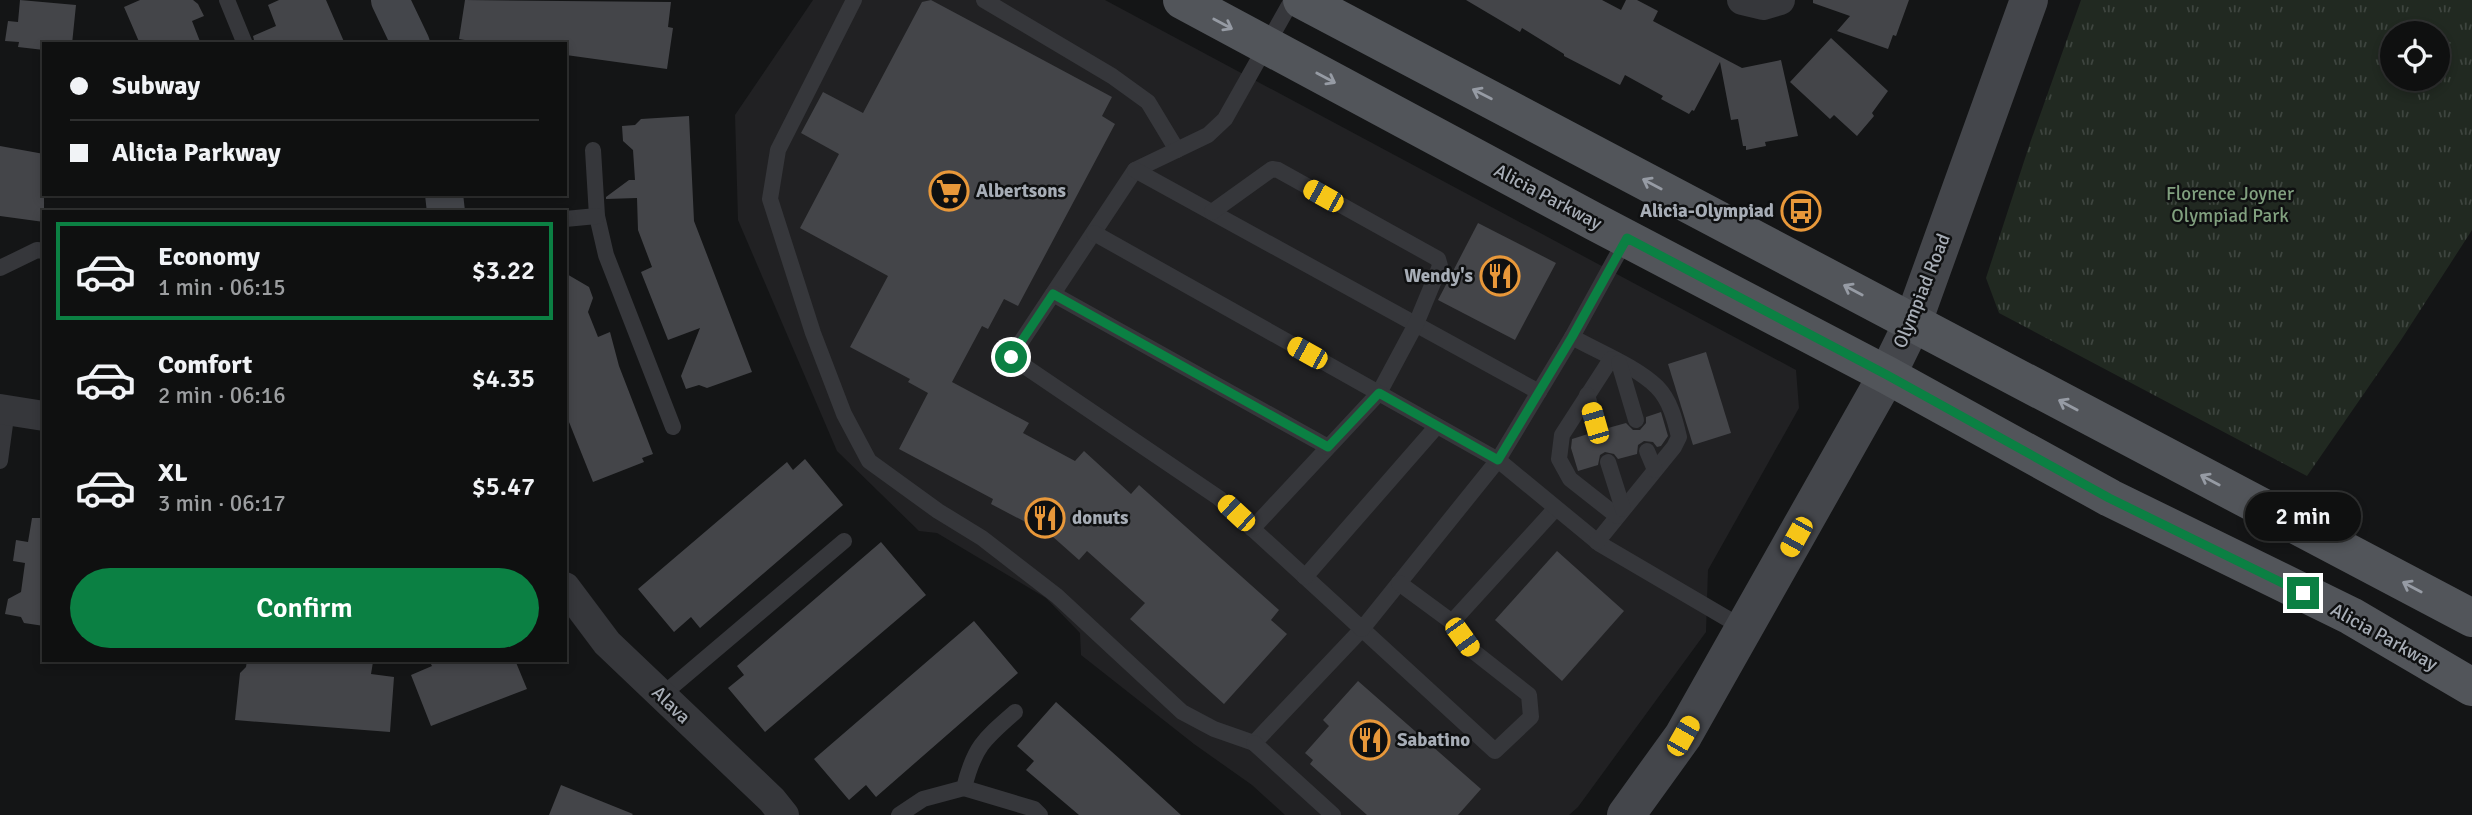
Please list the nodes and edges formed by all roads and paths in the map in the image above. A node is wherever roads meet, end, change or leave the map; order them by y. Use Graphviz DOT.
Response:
graph roads {
  1 [pos="227,0"];
  2 [pos="390,0"];
  3 [pos="854,0"];
  4 [pos="984,0"];
  5 [pos="1182,0"];
  6 [pos="1292,0"];
  7 [pos="1302,0"];
  8 [pos="1742,0"];
  9 [pos="2029,0"];
  10 [pos="1779,1"];
  11 [pos="244,42"];
  12 [pos="410,42"];
  13 [pos="1266,46"];
  14 [pos="593,150"];
  15 [pos="1177,150"];
  16 [pos="1135,170"];
  17 [pos="1212,212"];
  18 [pos="597,216"];
  19 [pos="567,219"];
  20 [pos="1094,233"];
  21 [pos="1627,238"];
  22 [pos="42,251"];
  23 [pos="0,268"];
  24 [pos="1053,294"];
  25 [pos="1913,322"];
  26 [pos="1416,324"];
  27 [pos="1572,337"];
  28 [pos="1615,361"];
  29 [pos="1887,375"];
  30 [pos="1539,391"];
  31 [pos="1379,393"];
  32 [pos="1587,395"];
  33 [pos="4,409"];
  34 [pos="42,416"];
  35 [pos="1636,419"];
  36 [pos="1437,426"];
  37 [pos="673,428"];
  38 [pos="1598,431"];
  39 [pos="1328,447"];
  40 [pos="1647,451"];
  41 [pos="1498,460"];
  42 [pos="0,461"];
  43 [pos="1608,462"];
  44 [pos="1655,470"];
  45 [pos="1555,509"];
  46 [pos="1620,512"];
  47 [pos="1252,529"];
  48 [pos="844,541"];
  49 [pos="1597,542"];
  50 [pos="1305,577"];
  51 [pos="1399,583"];
  52 [pos="567,590"];
  53 [pos="2472,618"];
  54 [pos="1452,622"];
  55 [pos="1362,629"];
  56 [pos="1745,629"];
  57 [pos="2472,687"];
  58 [pos="661,696"];
  59 [pos="1015,712"];
  60 [pos="1254,743"];
  61 [pos="964,788"];
  62 [pos="783,815"];
  63 [pos="899,815"];
  64 [pos="1040,815"];
  65 [pos="1333,815"];
  66 [pos="1626,815"];
  1 -- 11 [label="lane"];
  2 -- 12 [label="main road"];
  3 -- 60 [label="lane"];
  4 -- 15 [label="lane"];
  5 -- 13 [label="main road, Alicia Parkway, one-way"];
  6 -- 13 [label="lane"];
  25 -- 7 [label="main road, one-way"];
  8 -- 10 [label="street"];
  9 -- 25 [label="main road, Olympiad Road"];
  13 -- 15 [label="lane"];
  13 -- 21 [label="main road, Alicia Parkway, one-way"];
  14 -- 18 [label="lane"];
  15 -- 16 [label="lane"];
  16 -- 17 [label="lane"];
  16 -- 20 [label="lane"];
  17 -- 26 [label="lane"];
  17 -- 26 [label="lane"];
  18 -- 19 [label="lane"];
  18 -- 37 [label="lane"];
  20 -- 24 [label="lane"];
  20 -- 31 [label="lane"];
  21 -- 27 [label="lane"];
  21 -- 29 [label="main road, Alicia Parkway"];
  22 -- 23 [label="lane"];
  24 -- 39 [label="lane"];
  24 -- 47 [label="lane"];
  25 -- 29 [label="main road, Olympiad Road"];
  53 -- 25 [label="main road, one-way"];
  26 -- 30 [label="lane"];
  26 -- 31 [label="lane"];
  27 -- 28 [label="lane"];
  27 -- 30 [label="lane"];
  28 -- 32 [label="lane"];
  28 -- 35 [label="lane"];
  28 -- 44 [label="lane"];
  29 -- 56 [label="main road, Olympiad Road"];
  29 -- 57 [label="main road, Alicia Parkway"];
  30 -- 41 [label="lane"];
  31 -- 36 [label="lane"];
  31 -- 39 [label="lane"];
  32 -- 38 [label="lane"];
  32 -- 46 [label="lane"];
  33 -- 34 [label="street"];
  33 -- 42 [label="lane"];
  36 -- 41 [label="lane"];
  36 -- 50 [label="lane"];
  39 -- 47 [label="lane"];
  40 -- 44 [label="lane"];
  41 -- 45 [label="lane"];
  41 -- 51 [label="lane"];
  43 -- 46 [label="lane"];
  44 -- 46 [label="lane"];
  45 -- 49 [label="lane"];
  45 -- 54 [label="lane"];
  46 -- 49 [label="lane"];
  47 -- 50 [label="lane"];
  48 -- 58 [label="lane"];
  49 -- 56 [label="lane"];
  50 -- 55 [label="lane"];
  51 -- 54 [label="lane"];
  51 -- 55 [label="lane"];
  52 -- 58 [label="street, Alava"];
  54 -- 55 [label="lane"];
  55 -- 60 [label="lane"];
  56 -- 66 [label="main road, Olympiad Road"];
  58 -- 62 [label="street, Alava"];
  59 -- 61 [label="lane"];
  60 -- 65 [label="lane"];
  61 -- 63 [label="lane"];
  61 -- 64 [label="lane"];
}
